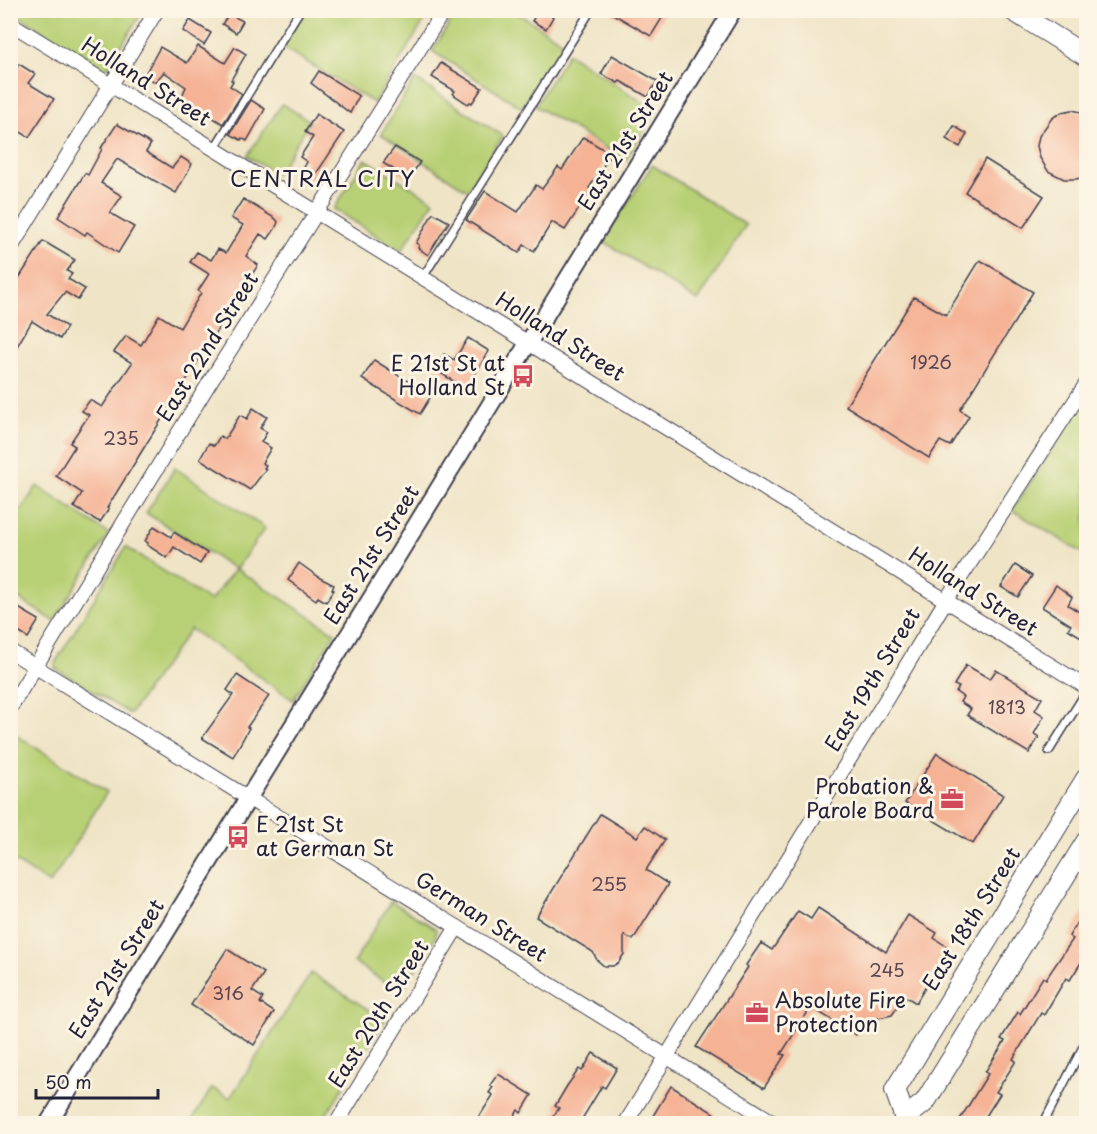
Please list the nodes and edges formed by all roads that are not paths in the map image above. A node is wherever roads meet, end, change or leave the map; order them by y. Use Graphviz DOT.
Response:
graph roads {
  1 [pos="157,10"];
  2 [pos="300,10"];
  3 [pos="444,10"];
  4 [pos="591,10"];
  5 [pos="733,10"];
  6 [pos="1012,10"];
  7 [pos="10,23"];
  8 [pos="1086,56"];
  9 [pos="111,85"];
  10 [pos="214,149"];
  11 [pos="317,212"];
  12 [pos="10,249"];
  13 [pos="423,277"];
  14 [pos="529,343"];
  15 [pos="1086,384"];
  16 [pos="945,600"];
  17 [pos="10,651"];
  18 [pos="36,666"];
  19 [pos="1086,687"];
  20 [pos="1086,692"];
  21 [pos="10,708"];
  22 [pos="1049,751"];
  23 [pos="1086,779"];
  24 [pos="248,798"];
  25 [pos="1086,842"];
  26 [pos="457,927"];
  27 [pos="1086,1041"];
  28 [pos="666,1056"];
  29 [pos="904,1121"];
  30 [pos="48,1124"];
  31 [pos="336,1124"];
  32 [pos="625,1124"];
  33 [pos="776,1124"];
  34 [pos="1043,1124"];
  1 -- 9 [label="street"];
  2 -- 10 [label="lane"];
  3 -- 11 [label="street, East 22nd Street"];
  4 -- 13 [label="lane"];
  5 -- 14 [label="street, East 21st Street"];
  6 -- 8 [label="main road"];
  7 -- 9 [label="street, Holland Street"];
  9 -- 10 [label="street, Holland Street"];
  9 -- 12 [label="street"];
  10 -- 11 [label="street, Holland Street"];
  11 -- 13 [label="street, Holland Street"];
  11 -- 18 [label="street, East 22nd Street"];
  13 -- 14 [label="street, Holland Street"];
  14 -- 16 [label="street, Holland Street"];
  14 -- 24 [label="street, East 21st Street"];
  15 -- 16 [label="street, East 19th Street"];
  16 -- 19 [label="street, Holland Street"];
  16 -- 28 [label="street, East 19th Street"];
  17 -- 18 [label="street, German Street"];
  18 -- 21 [label="street, East 22nd Street"];
  18 -- 24 [label="street, German Street"];
  20 -- 22 [label="lane"];
  23 -- 29 [label="main road, East 18th Street"];
  24 -- 26 [label="street, German Street"];
  24 -- 30 [label="street, East 21st Street"];
  25 -- 29 [label="main road, East 18th Street"];
  26 -- 28 [label="street, German Street"];
  26 -- 31 [label="street, East 20th Street"];
  27 -- 34 [label="lane"];
  28 -- 32 [label="street, East 19th Street"];
  28 -- 33 [label="street, German Street"];
}
